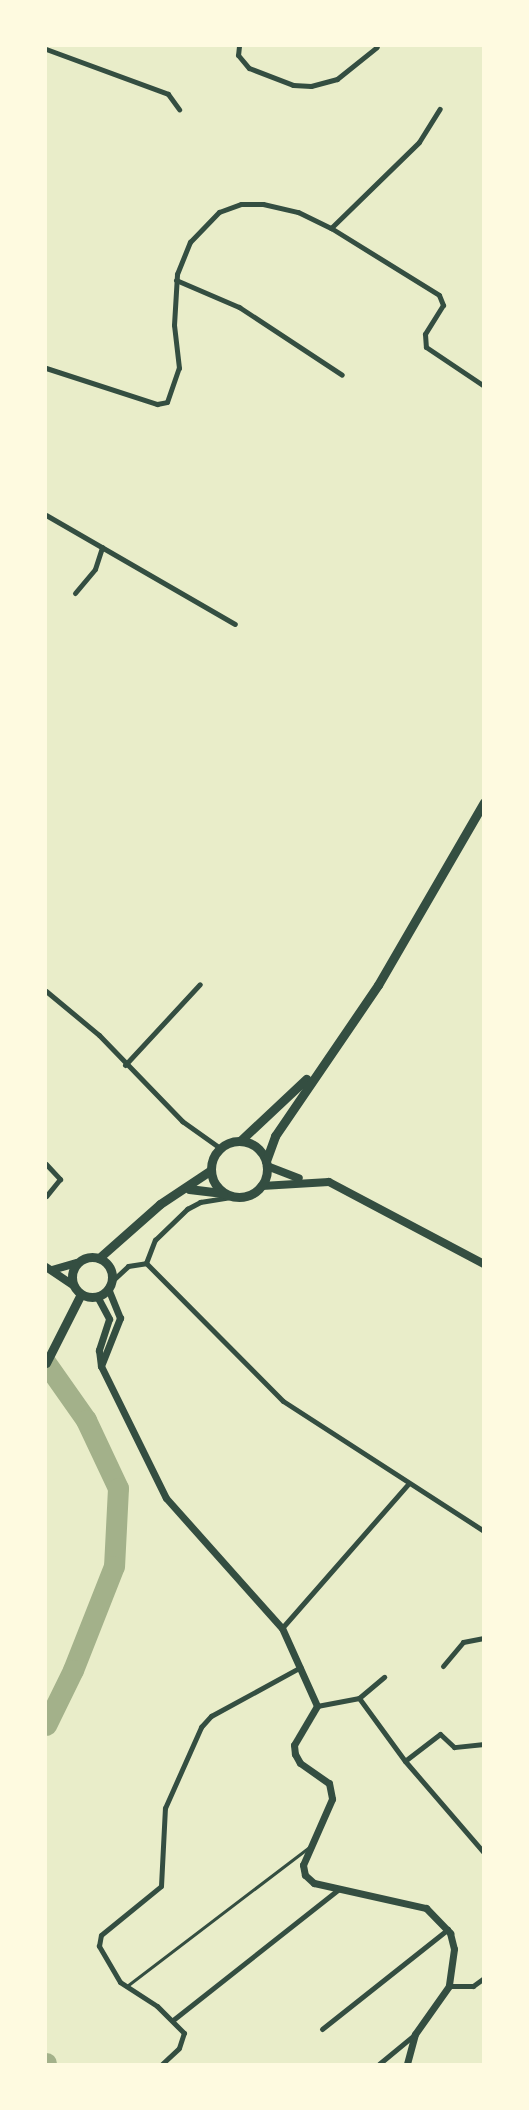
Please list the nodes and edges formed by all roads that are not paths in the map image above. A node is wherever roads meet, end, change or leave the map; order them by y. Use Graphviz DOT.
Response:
graph roads {
  1 [pos="239,46"];
  2 [pos="377,47"];
  3 [pos="46,49"];
  4 [pos="179,109"];
  5 [pos="440,109"];
  6 [pos="331,228"];
  7 [pos="176,280"];
  8 [pos="46,368"];
  9 [pos="342,375"];
  10 [pos="484,386"];
  11 [pos="46,515"];
  12 [pos="102,547"];
  13 [pos="75,593"];
  14 [pos="234,624"];
  15 [pos="484,802"];
  16 [pos="200,984"];
  17 [pos="46,991"];
  18 [pos="326,1057"];
  19 [pos="125,1065"];
  20 [pos="240,1141"];
  21 [pos="220,1149"];
  22 [pos="266,1163"];
  23 [pos="46,1164"];
  24 [pos="211,1170"];
  25 [pos="305,1180"];
  26 [pos="262,1186"];
  27 [pos="187,1189"];
  28 [pos="228,1195"];
  29 [pos="46,1196"];
  30 [pos="117,1242"];
  31 [pos="99,1258"];
  32 [pos="77,1263"];
  33 [pos="146,1263"];
  34 [pos="484,1264"];
  35 [pos="109,1266"];
  36 [pos="49,1268"];
  37 [pos="110,1285"];
  38 [pos="74,1286"];
  39 [pos="80,1294"];
  40 [pos="97,1296"];
  41 [pos="46,1363"];
  42 [pos="101,1366"];
  43 [pos="408,1485"];
  44 [pos="484,1531"];
  45 [pos="282,1628"];
  46 [pos="484,1638"];
  47 [pos="301,1667"];
  48 [pos="443,1667"];
  49 [pos="384,1677"];
  50 [pos="359,1698"];
  51 [pos="317,1706"];
  52 [pos="484,1744"];
  53 [pos="405,1761"];
  54 [pos="311,1846"];
  55 [pos="484,1853"];
  56 [pos="339,1889"];
  57 [pos="448,1929"];
  58 [pos="484,1978"];
  59 [pos="449,1986"];
  60 [pos="125,1987"];
  61 [pos="173,2020"];
  62 [pos="323,2029"];
  63 [pos="415,2034"];
  64 [pos="162,2064"];
  65 [pos="379,2064"];
  66 [pos="407,2064"];
  1 -- 2 [label="street"];
  3 -- 4 [label="street"];
  5 -- 6 [label="street"];
  6 -- 7 [label="street"];
  6 -- 10 [label="street"];
  7 -- 8 [label="street"];
  7 -- 9 [label="street"];
  11 -- 12 [label="street"];
  12 -- 13 [label="street"];
  12 -- 14 [label="street"];
  15 -- 18 [label="main road"];
  16 -- 19 [label="street"];
  17 -- 19 [label="street"];
  18 -- 20 [label="main road"];
  18 -- 22 [label="main road"];
  19 -- 21 [label="street"];
  20 -- 21 [label="main road"];
  20 -- 22 [label="main road"];
  21 -- 24 [label="main road"];
  22 -- 25 [label="main road"];
  22 -- 26 [label="main road"];
  23 -- 29 [label="street"];
  24 -- 27 [label="main road"];
  24 -- 28 [label="main road"];
  25 -- 26 [label="main road"];
  25 -- 34 [label="main road"];
  26 -- 28 [label="main road"];
  27 -- 28 [label="main road"];
  27 -- 30 [label="main road"];
  28 -- 33 [label="street"];
  30 -- 31 [label="main road"];
  30 -- 35 [label="main road"];
  31 -- 32 [label="main road"];
  31 -- 35 [label="main road"];
  32 -- 36 [label="main road"];
  32 -- 38 [label="main road"];
  33 -- 37 [label="street"];
  33 -- 43 [label="street"];
  35 -- 37 [label="main road"];
  36 -- 38 [label="main road"];
  37 -- 40 [label="main road"];
  37 -- 42 [label="street"];
  38 -- 39 [label="main road"];
  39 -- 40 [label="main road"];
  39 -- 41 [label="main road"];
  40 -- 42 [label="street"];
  42 -- 45 [label="street"];
  43 -- 44 [label="street"];
  43 -- 45 [label="street"];
  45 -- 47 [label="street"];
  46 -- 48 [label="street"];
  47 -- 51 [label="street"];
  47 -- 60 [label="street"];
  49 -- 50 [label="street"];
  50 -- 51 [label="street"];
  50 -- 53 [label="street"];
  51 -- 54 [label="street"];
  52 -- 53 [label="street"];
  53 -- 55 [label="street"];
  54 -- 56 [label="street"];
  54 -- 60 [label="lane"];
  56 -- 57 [label="street"];
  56 -- 61 [label="street"];
  57 -- 59 [label="street"];
  57 -- 62 [label="street"];
  58 -- 59 [label="street"];
  59 -- 63 [label="street"];
  60 -- 61 [label="street"];
  61 -- 64 [label="street"];
  63 -- 65 [label="street"];
  63 -- 66 [label="street"];
}
